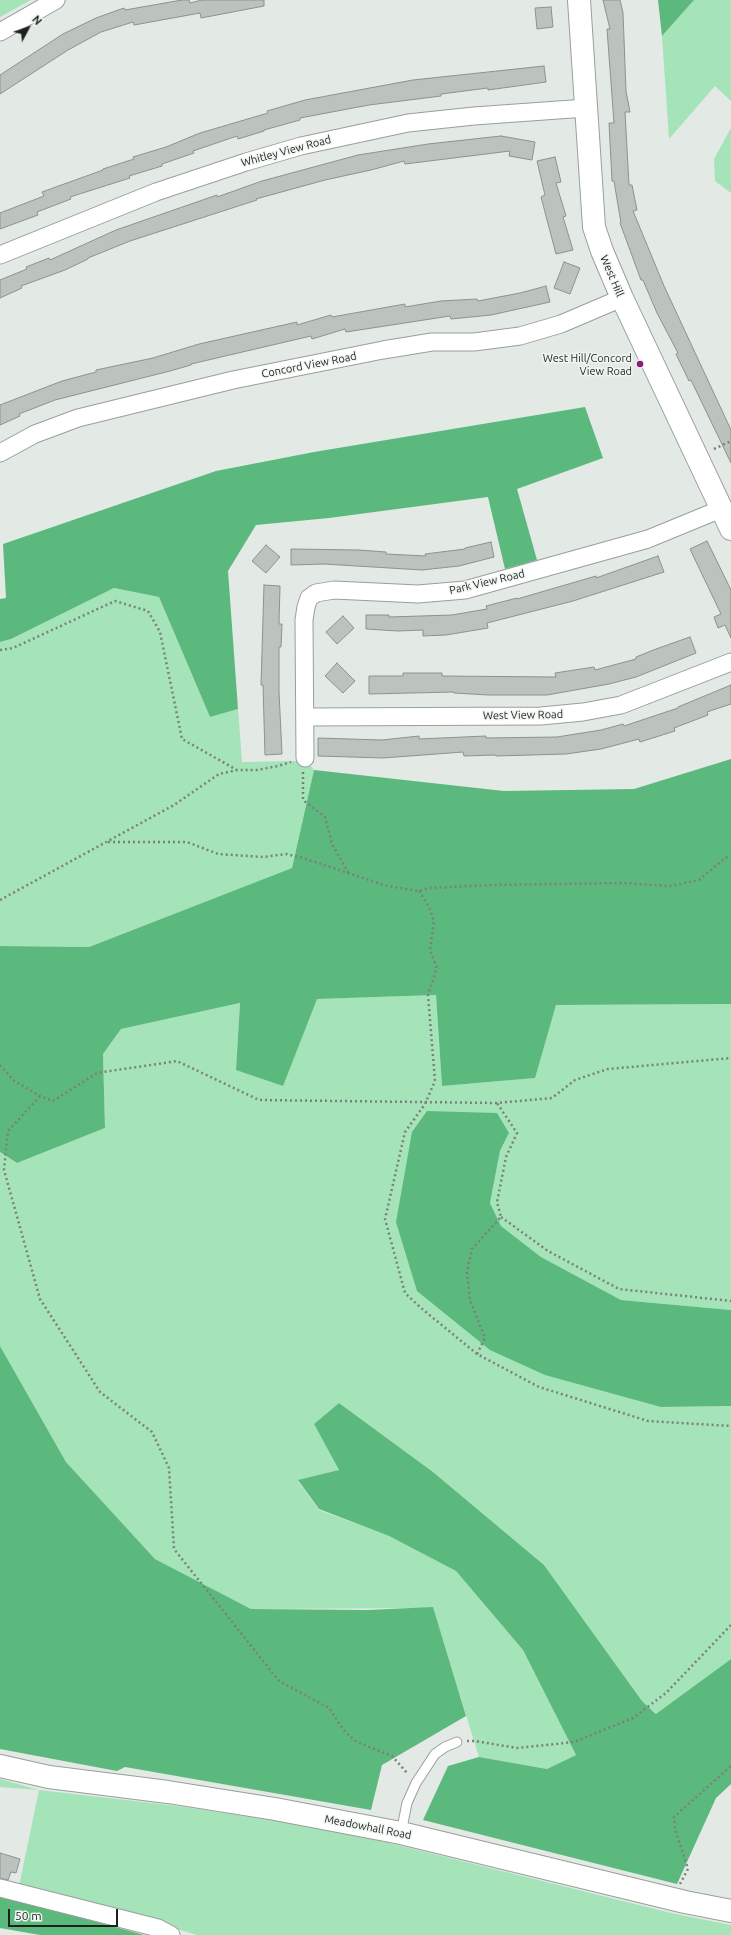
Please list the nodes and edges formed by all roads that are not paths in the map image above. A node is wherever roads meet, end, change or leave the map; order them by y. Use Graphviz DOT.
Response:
graph roads {
  1 [pos="56,0"];
  2 [pos="578,0"];
  3 [pos="0,32"];
  4 [pos="586,108"];
  5 [pos="0,255"];
  6 [pos="622,298"];
  7 [pos="0,453"];
  8 [pos="722,509"];
  9 [pos="731,529"];
  10 [pos="731,662"];
  11 [pos="306,717"];
  12 [pos="305,758"];
  13 [pos="458,1742"];
  14 [pos="0,1766"];
  15 [pos="401,1833"];
  16 [pos="0,1888"];
  17 [pos="731,1911"];
  18 [pos="171,1935"];
  1 -- 3 [label="street"];
  2 -- 4 [label="street, West Hill"];
  4 -- 5 [label="street, Whitley View Road"];
  4 -- 6 [label="street, West Hill"];
  6 -- 7 [label="street, Concord View Road"];
  6 -- 8 [label="street, West Hill"];
  8 -- 9 [label="street, West Hill"];
  8 -- 11 [label="street, Park View Road"];
  10 -- 11 [label="street, West View Road"];
  11 -- 12 [label="street, Park View Road"];
  13 -- 15 [label="lane"];
  14 -- 15 [label="street, Meadowhall Road"];
  15 -- 17 [label="street, Meadowhall Road"];
  16 -- 18 [label="street"];
}
